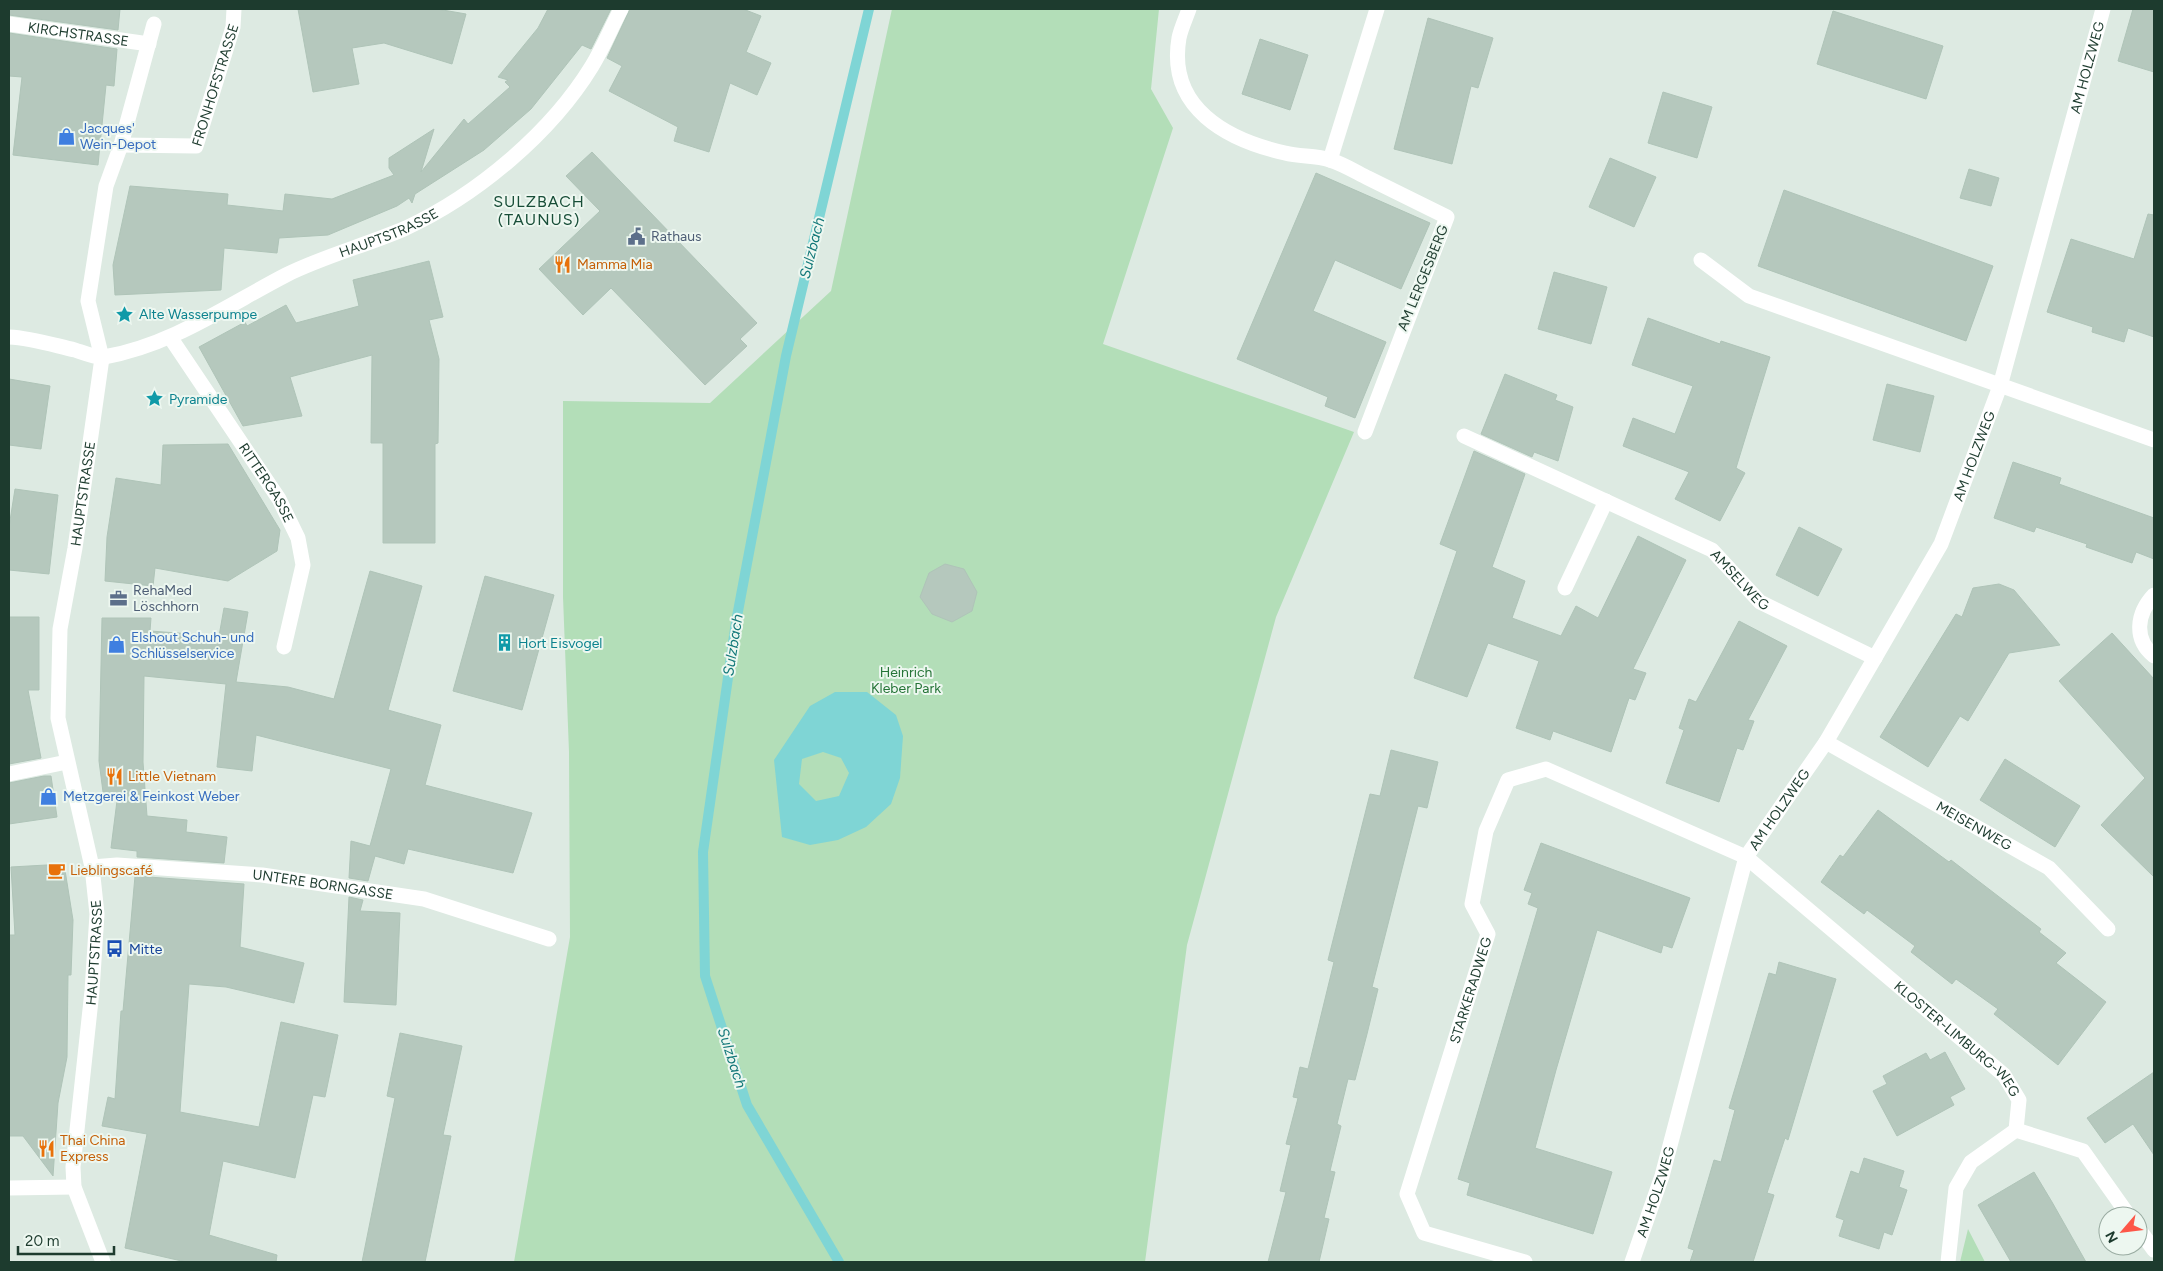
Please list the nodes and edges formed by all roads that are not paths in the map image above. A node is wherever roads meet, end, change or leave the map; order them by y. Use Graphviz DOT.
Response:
graph roads {
  1 [pos="234,9"];
  2 [pos="621,9"];
  3 [pos="1189,9"];
  4 [pos="1377,9"];
  5 [pos="2103,9"];
  6 [pos="9,24"];
  7 [pos="154,24"];
  8 [pos="149,44"];
  9 [pos="121,145"];
  10 [pos="1330,160"];
  11 [pos="1701,260"];
  12 [pos="9,337"];
  13 [pos="170,337"];
  14 [pos="102,358"];
  15 [pos="2000,386"];
  16 [pos="1365,432"];
  17 [pos="1464,436"];
  18 [pos="2154,440"];
  19 [pos="1606,501"];
  20 [pos="1565,588"];
  21 [pos="2154,595"];
  22 [pos="284,647"];
  23 [pos="2154,656"];
  24 [pos="1875,658"];
  25 [pos="1826,742"];
  26 [pos="67,762"];
  27 [pos="9,774"];
  28 [pos="1746,858"];
  29 [pos="92,866"];
  30 [pos="2108,929"];
  31 [pos="549,939"];
  32 [pos="2016,1130"];
  33 [pos="74,1187"];
  34 [pos="9,1188"];
  35 [pos="2122,1206"];
  36 [pos="103,1262"];
  37 [pos="1525,1262"];
  38 [pos="1632,1262"];
  39 [pos="1948,1262"];
  1 -- 9 [label="street, FRONHOFSTRASSE"];
  2 -- 13 [label="street, HAUPTSTRASSE"];
  3 -- 10 [label="street, AM LERGESBERG"];
  4 -- 10 [label="street"];
  5 -- 15 [label="street, AM HOLZWEG"];
  6 -- 8 [label="street, KIRCHSTRASSE"];
  7 -- 8 [label="street"];
  8 -- 9 [label="street"];
  9 -- 14 [label="street"];
  10 -- 16 [label="street, AM LERGESBERG"];
  11 -- 15 [label="street"];
  12 -- 14 [label="street"];
  13 -- 14 [label="street, HAUPTSTRASSE"];
  13 -- 22 [label="street, RITTERGASSE"];
  14 -- 26 [label="street, HAUPTSTRASSE"];
  15 -- 18 [label="street"];
  15 -- 24 [label="street, AM HOLZWEG"];
  17 -- 19 [label="street, AMSELWEG"];
  19 -- 20 [label="street"];
  19 -- 24 [label="street, AMSELWEG"];
  21 -- 23 [label="street"];
  24 -- 25 [label="street, AM HOLZWEG"];
  25 -- 28 [label="street, AM HOLZWEG"];
  25 -- 30 [label="street, MEISENWEG"];
  26 -- 27 [label="street"];
  26 -- 29 [label="street, HAUPTSTRASSE"];
  28 -- 32 [label="street, KLOSTER-LIMBURG-WEG"];
  28 -- 37 [label="street, STARKERADWEG"];
  28 -- 38 [label="street, AM HOLZWEG"];
  29 -- 31 [label="street, UNTERE BORNGASSE"];
  29 -- 33 [label="street, HAUPTSTRASSE"];
  32 -- 35 [label="street"];
  32 -- 39 [label="street"];
  33 -- 34 [label="street"];
  33 -- 36 [label="street, HAUPTSTRASSE"];
}
